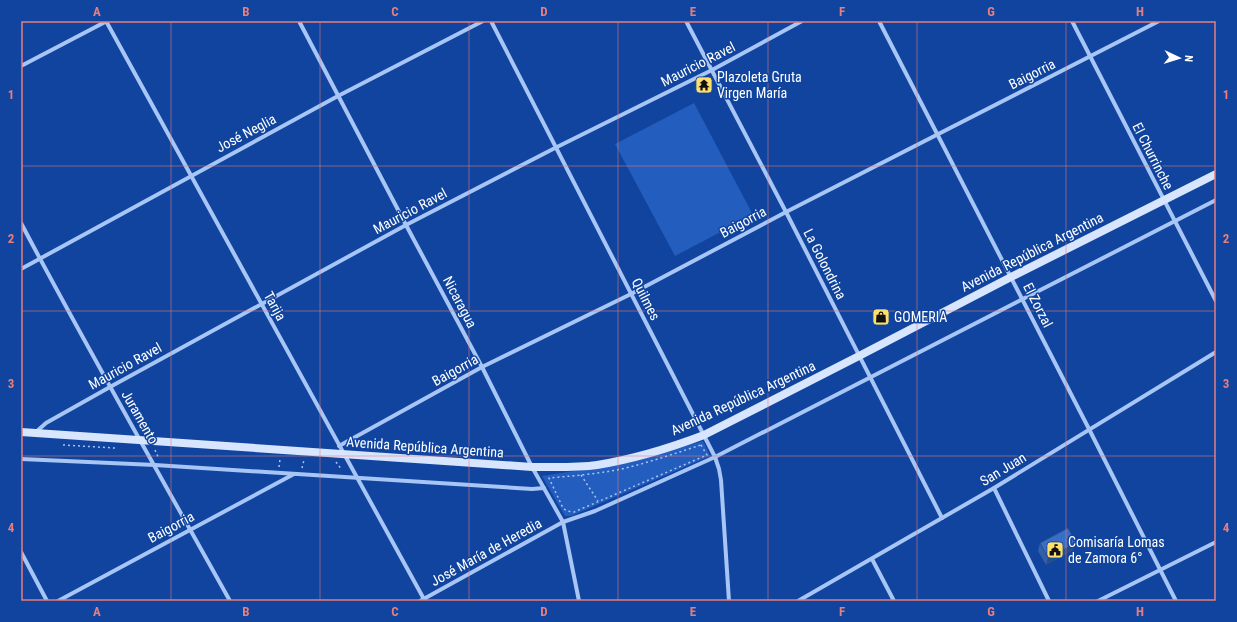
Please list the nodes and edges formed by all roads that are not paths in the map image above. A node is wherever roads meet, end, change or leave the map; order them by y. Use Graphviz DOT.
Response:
graph roads {
  1 [pos="107,21"];
  2 [pos="299,21"];
  3 [pos="483,21"];
  4 [pos="491,21"];
  5 [pos="686,21"];
  6 [pos="802,21"];
  7 [pos="879,21"];
  8 [pos="1072,21"];
  9 [pos="1160,21"];
  10 [pos="1090,57"];
  11 [pos="21,66"];
  12 [pos="712,70"];
  13 [pos="338,96"];
  14 [pos="937,135"];
  15 [pos="555,148"];
  16 [pos="1216,174"];
  17 [pos="191,175"];
  18 [pos="1164,200"];
  19 [pos="1216,200"];
  20 [pos="786,212"];
  21 [pos="1174,222"];
  22 [pos="21,223"];
  23 [pos="406,225"];
  24 [pos="40,258"];
  25 [pos="21,269"];
  26 [pos="1011,277"];
  27 [pos="631,294"];
  28 [pos="1023,298"];
  29 [pos="1216,301"];
  30 [pos="262,304"];
  31 [pos="1216,352"];
  32 [pos="859,356"];
  33 [pos="482,367"];
  34 [pos="870,377"];
  35 [pos="110,387"];
  36 [pos="1089,429"];
  37 [pos="21,432"];
  38 [pos="35,434"];
  39 [pos="704,435"];
  40 [pos="140,440"];
  41 [pos="341,450"];
  42 [pos="715,457"];
  43 [pos="21,459"];
  44 [pos="155,465"];
  45 [pos="532,467"];
  46 [pos="295,474"];
  47 [pos="357,478"];
  48 [pos="544,488"];
  49 [pos="994,488"];
  50 [pos="942,518"];
  51 [pos="563,522"];
  52 [pos="190,529"];
  53 [pos="1216,542"];
  54 [pos="21,552"];
  55 [pos="872,559"];
  56 [pos="1160,570"];
  57 [pos="423,600"];
  58 [pos="47,601"];
  59 [pos="58,601"];
  60 [pos="230,601"];
  61 [pos="579,601"];
  62 [pos="728,601"];
  63 [pos="798,601"];
  64 [pos="894,601"];
  65 [pos="1049,601"];
  66 [pos="1098,601"];
  67 [pos="1176,601"];
  1 -- 11 [label="street"];
  1 -- 17 [label="street, Tarija"];
  2 -- 13 [label="street, Nicaragua"];
  3 -- 13 [label="street, José Neglia"];
  4 -- 15 [label="street, Quilmes"];
  5 -- 12 [label="street, La Golondrina"];
  6 -- 12 [label="street, Mauricio Ravel"];
  7 -- 14 [label="street, El Zorzal"];
  8 -- 10 [label="street, El Churrinche"];
  9 -- 10 [label="street, Baigorria"];
  10 -- 14 [label="street, Baigorria"];
  10 -- 18 [label="street, El Churrinche"];
  12 -- 15 [label="street, Mauricio Ravel"];
  12 -- 20 [label="street, La Golondrina"];
  13 -- 17 [label="street, José Neglia"];
  13 -- 23 [label="street, Nicaragua"];
  14 -- 20 [label="street, Baigorria"];
  14 -- 26 [label="street, El Zorzal"];
  15 -- 23 [label="street, Mauricio Ravel"];
  15 -- 27 [label="street, Quilmes"];
  16 -- 18 [label="main road, Avenida República Argentina"];
  17 -- 24 [label="street, José Neglia"];
  17 -- 30 [label="street, Tarija"];
  18 -- 21 [label="street, El Churrinche"];
  18 -- 26 [label="main road, Avenida República Argentina"];
  19 -- 21 [label="street"];
  20 -- 27 [label="street, Baigorria"];
  20 -- 32 [label="street, La Golondrina"];
  21 -- 28 [label="street"];
  21 -- 29 [label="street, El Churrinche"];
  22 -- 24 [label="street, Juramento"];
  23 -- 30 [label="street, Mauricio Ravel"];
  23 -- 33 [label="street, Nicaragua"];
  24 -- 25 [label="street, José Neglia"];
  24 -- 35 [label="street, Juramento"];
  26 -- 28 [label="street, El Zorzal"];
  26 -- 32 [label="main road, Avenida República Argentina"];
  27 -- 33 [label="street, Baigorria"];
  27 -- 39 [label="street, Quilmes"];
  28 -- 34 [label="street"];
  28 -- 36 [label="street, El Zorzal"];
  30 -- 35 [label="street, Mauricio Ravel"];
  30 -- 41 [label="street, Tarija"];
  31 -- 36 [label="street, San Juan"];
  32 -- 34 [label="street, La Golondrina"];
  32 -- 39 [label="main road, Avenida República Argentina"];
  33 -- 41 [label="street, Baigorria"];
  33 -- 45 [label="street, Nicaragua"];
  34 -- 42 [label="street"];
  34 -- 50 [label="street, La Golondrina"];
  35 -- 38 [label="street, Mauricio Ravel"];
  35 -- 40 [label="street, Juramento"];
  36 -- 49 [label="street, San Juan"];
  36 -- 56 [label="street, El Zorzal"];
  37 -- 38 [label="main road, Avenida República Argentina"];
  38 -- 40 [label="main road, Avenida República Argentina"];
  39 -- 42 [label="street, Quilmes"];
  39 -- 45 [label="main road, Avenida República Argentina"];
  40 -- 41 [label="main road, Avenida República Argentina"];
  40 -- 44 [label="street, Juramento"];
  41 -- 45 [label="main road, Avenida República Argentina"];
  41 -- 47 [label="street, Tarija"];
  42 -- 51 [label="street"];
  42 -- 62 [label="street, Quilmes"];
  43 -- 44 [label="street"];
  44 -- 46 [label="street"];
  44 -- 52 [label="street, Juramento"];
  45 -- 48 [label="street, Nicaragua"];
  46 -- 47 [label="street"];
  46 -- 52 [label="street, Baigorria"];
  47 -- 48 [label="street"];
  47 -- 57 [label="street, Tarija"];
  48 -- 51 [label="street, Nicaragua"];
  49 -- 50 [label="street, San Juan"];
  49 -- 65 [label="street"];
  50 -- 55 [label="street, San Juan"];
  51 -- 57 [label="street, José María de Heredia"];
  51 -- 61 [label="street, Nicaragua"];
  52 -- 59 [label="street, Baigorria"];
  52 -- 60 [label="street, Juramento"];
  53 -- 56 [label="street"];
  54 -- 58 [label="street"];
  55 -- 63 [label="street, San Juan"];
  55 -- 64 [label="street"];
  56 -- 66 [label="street"];
  56 -- 67 [label="street, El Zorzal"];
}
